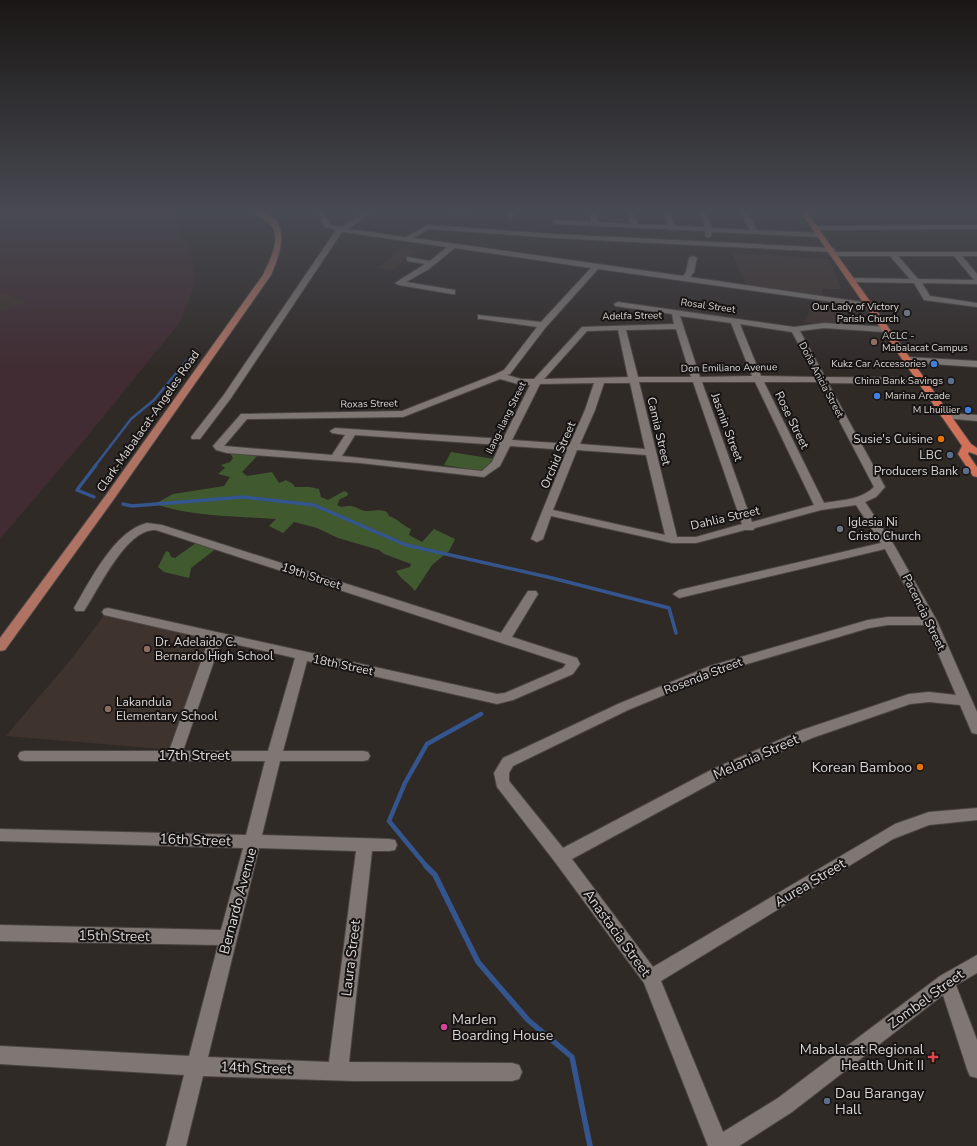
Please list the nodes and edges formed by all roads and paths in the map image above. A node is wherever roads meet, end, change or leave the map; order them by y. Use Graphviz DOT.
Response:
graph roads {
  1 [pos="272,264"];
  2 [pos="318,264"];
  3 [pos="430,264"];
  4 [pos="585,264"];
  5 [pos="692,264"];
  6 [pos="841,264"];
  7 [pos="901,264"];
  8 [pos="964,264"];
  9 [pos="596,266"];
  10 [pos="685,279"];
  11 [pos="852,280"];
  12 [pos="977,280"];
  13 [pos="917,282"];
  14 [pos="452,292"];
  15 [pos="618,304"];
  16 [pos="869,305"];
  17 [pos="977,305"];
  18 [pos="675,312"];
  19 [pos="481,317"];
  20 [pos="734,321"];
  21 [pos="543,325"];
  22 [pos="680,326"];
  23 [pos="621,328"];
  24 [pos="585,329"];
  25 [pos="885,329"];
  26 [pos="795,330"];
  27 [pos="907,360"];
  28 [pos="977,364"];
  29 [pos="499,376"];
  30 [pos="820,378"];
  31 [pos="634,379"];
  32 [pos="758,379"];
  33 [pos="600,380"];
  34 [pos="696,380"];
  35 [pos="537,381"];
  36 [pos="921,381"];
  37 [pos="946,416"];
  38 [pos="977,418"];
  39 [pos="335,430"];
  40 [pos="351,433"];
  41 [pos="196,437"];
  42 [pos="506,442"];
  43 [pos="967,446"];
  44 [pos="573,447"];
  45 [pos="650,452"];
  46 [pos="977,452"];
  47 [pos="335,459"];
  48 [pos="977,474"];
  49 [pos="880,487"];
  50 [pos="859,501"];
  51 [pos="820,507"];
  52 [pos="548,512"];
  53 [pos="748,528"];
  54 [pos="537,539"];
  55 [pos="672,540"];
  56 [pos="888,545"];
  57 [pos="532,594"];
  58 [pos="679,594"];
  59 [pos="80,608"];
  60 [pos="108,612"];
  61 [pos="931,621"];
  62 [pos="216,637"];
  63 [pos="504,638"];
  64 [pos="0,647"];
  65 [pos="302,656"];
  66 [pos="572,666"];
  67 [pos="964,701"];
  68 [pos="977,730"];
  69 [pos="274,755"];
  70 [pos="25,756"];
  71 [pos="174,756"];
  72 [pos="362,756"];
  73 [pos="502,783"];
  74 [pos="977,814"];
  75 [pos="0,835"];
  76 [pos="254,841"];
  77 [pos="365,845"];
  78 [pos="389,845"];
  79 [pos="561,857"];
  80 [pos="0,933"];
  81 [pos="228,938"];
  82 [pos="977,963"];
  83 [pos="651,978"];
  84 [pos="946,982"];
  85 [pos="0,1055"];
  86 [pos="197,1066"];
  87 [pos="977,1069"];
  88 [pos="338,1071"];
  89 [pos="512,1072"];
  90 [pos="176,1146"];
  91 [pos="719,1146"];
  1 -- 64 [label="main road, Clark-Mabalacat-Angeles Road"];
  2 -- 41 [label="street"];
  3 -- 14 [label="street"];
  4 -- 9 [label="street"];
  5 -- 10 [label="street"];
  6 -- 11 [label="highway"];
  7 -- 13 [label="street"];
  8 -- 12 [label="street"];
  9 -- 10 [label="street"];
  9 -- 21 [label="street, Roxas Street"];
  10 -- 16 [label="street"];
  11 -- 13 [label="street"];
  11 -- 16 [label="highway"];
  12 -- 13 [label="street"];
  13 -- 17 [label="street"];
  15 -- 18 [label="street, Rosal Street"];
  16 -- 25 [label="highway"];
  18 -- 20 [label="street, Rosal Street"];
  18 -- 22 [label="street, Jasmin Street"];
  19 -- 21 [label="street"];
  20 -- 26 [label="street, Rosal Street"];
  20 -- 32 [label="street, Rose Street"];
  21 -- 29 [label="street, Roxas Street"];
  22 -- 23 [label="street, Adelfa Street"];
  22 -- 34 [label="street, Jasmin Street"];
  23 -- 24 [label="street, Adelfa Street"];
  23 -- 31 [label="street, Camia Street"];
  24 -- 35 [label="street, Ilang-Ilang Street"];
  25 -- 26 [label="street, Doña Anicia Street"];
  25 -- 27 [label="highway"];
  26 -- 30 [label="street, Doña Anicia Street"];
  27 -- 28 [label="street"];
  27 -- 36 [label="highway"];
  29 -- 35 [label="street, Don Emiliano Avenue"];
  29 -- 47 [label="street, Roxas Street"];
  30 -- 32 [label="street, Don Emiliano Avenue"];
  30 -- 36 [label="street, Don Emiliano Avenue"];
  30 -- 49 [label="street, Doña Anicia Street"];
  31 -- 33 [label="street, Don Emiliano Avenue"];
  31 -- 34 [label="street, Don Emiliano Avenue"];
  31 -- 45 [label="street, Camia Street"];
  32 -- 34 [label="street, Don Emiliano Avenue"];
  32 -- 51 [label="street, Rose Street"];
  33 -- 35 [label="street, Don Emiliano Avenue"];
  33 -- 44 [label="street, Orchid Street"];
  34 -- 53 [label="street, Jasmin Street"];
  35 -- 42 [label="street, Ilang-Ilang Street"];
  36 -- 37 [label="highway"];
  37 -- 38 [label="street"];
  37 -- 43 [label="highway"];
  39 -- 40 [label="street"];
  40 -- 42 [label="street"];
  40 -- 47 [label="street"];
  42 -- 44 [label="street"];
  42 -- 47 [label="street, Ilang-Ilang Street"];
  43 -- 46 [label="highway"];
  43 -- 48 [label="highway"];
  44 -- 45 [label="street"];
  44 -- 52 [label="street, Orchid Street"];
  45 -- 55 [label="street, Camia Street"];
  49 -- 50 [label="street, Dahlia Street"];
  50 -- 51 [label="street, Dahlia Street"];
  50 -- 56 [label="street, Pacencia Street"];
  51 -- 53 [label="street, Dahlia Street"];
  52 -- 54 [label="street, Orchid Street"];
  52 -- 55 [label="street, Dahlia Street"];
  53 -- 55 [label="street, Dahlia Street"];
  56 -- 58 [label="street"];
  56 -- 61 [label="street, Pacencia Street"];
  57 -- 63 [label="street"];
  59 -- 63 [label="street, 19th Street"];
  60 -- 62 [label="street, 18th Street"];
  61 -- 67 [label="street, Pacencia Street"];
  61 -- 73 [label="street, Rosenda Street"];
  62 -- 65 [label="street, 18th Street"];
  62 -- 71 [label="street"];
  63 -- 66 [label="street, 19th Street"];
  65 -- 66 [label="street, 18th Street"];
  65 -- 69 [label="street, Bernardo Avenue"];
  67 -- 68 [label="street, Pacencia Street"];
  67 -- 79 [label="street, Melania Street"];
  69 -- 71 [label="street, 17th Street"];
  69 -- 72 [label="street, 17th Street"];
  69 -- 76 [label="street, Bernardo Avenue"];
  70 -- 71 [label="street, 17th Street"];
  73 -- 79 [label="street, Anastacia Street"];
  74 -- 83 [label="street, Aurea Street"];
  75 -- 76 [label="street, 16th Street"];
  76 -- 77 [label="street, 16th Street"];
  76 -- 81 [label="street, Bernardo Avenue"];
  77 -- 78 [label="street, 16th Street"];
  77 -- 88 [label="street, Laura Street"];
  79 -- 83 [label="street, Anastacia Street"];
  80 -- 81 [label="street, 15th Street"];
  81 -- 86 [label="street, Bernardo Avenue"];
  82 -- 84 [label="street, Zombel Street"];
  83 -- 91 [label="street, Anastacia Street"];
  84 -- 87 [label="street"];
  84 -- 91 [label="street, Zombel Street"];
  85 -- 86 [label="street, 14th Street"];
  86 -- 88 [label="street, 14th Street"];
  86 -- 90 [label="street, Bernardo Avenue"];
  88 -- 89 [label="street, 14th Street"];
}
